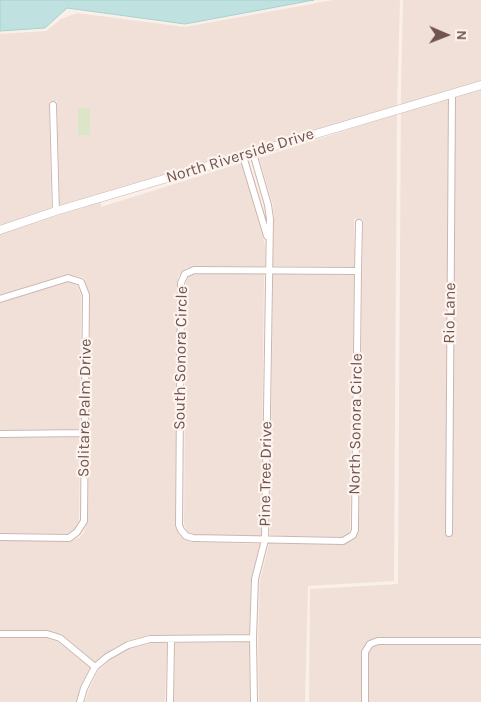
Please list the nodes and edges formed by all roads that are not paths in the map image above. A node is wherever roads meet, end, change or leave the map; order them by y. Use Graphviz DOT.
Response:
graph roads {
  1 [pos="481,85"];
  2 [pos="452,94"];
  3 [pos="53,105"];
  4 [pos="253,153"];
  5 [pos="243,156"];
  6 [pos="56,211"];
  7 [pos="359,223"];
  8 [pos="0,230"];
  9 [pos="269,244"];
  10 [pos="269,270"];
  11 [pos="358,272"];
  12 [pos="0,299"];
  13 [pos="84,433"];
  14 [pos="0,434"];
  15 [pos="448,533"];
  16 [pos="0,537"];
  17 [pos="265,540"];
  18 [pos="0,634"];
  19 [pos="253,638"];
  20 [pos="171,639"];
  21 [pos="481,641"];
  22 [pos="96,667"];
  23 [pos="80,702"];
  24 [pos="170,702"];
  25 [pos="254,702"];
  26 [pos="365,702"];
  1 -- 2 [label="street, North Riverside Drive"];
  2 -- 4 [label="street, North Riverside Drive"];
  2 -- 15 [label="street, Rio Lane"];
  3 -- 6 [label="street"];
  4 -- 5 [label="street, North Riverside Drive"];
  4 -- 9 [label="street, Pine Tree Drive"];
  5 -- 6 [label="street, North Riverside Drive"];
  5 -- 9 [label="street, Pine Tree Drive"];
  6 -- 8 [label="street, North Riverside Drive"];
  7 -- 11 [label="street, North Sonora Circle"];
  9 -- 10 [label="street, Pine Tree Drive"];
  10 -- 11 [label="street, South Sonora Circle"];
  10 -- 17 [label="street, Pine Tree Drive"];
  10 -- 17 [label="street, South Sonora Circle"];
  11 -- 17 [label="street, North Sonora Circle"];
  12 -- 13 [label="street, Solitare Palm Drive"];
  13 -- 14 [label="street"];
  13 -- 16 [label="street, Solitare Palm Drive"];
  17 -- 19 [label="street, Pine Tree Drive"];
  18 -- 22 [label="street"];
  19 -- 20 [label="street"];
  19 -- 25 [label="street, Pine Tree Drive"];
  20 -- 22 [label="street"];
  20 -- 24 [label="street"];
  21 -- 26 [label="street"];
  22 -- 23 [label="street"];
}
